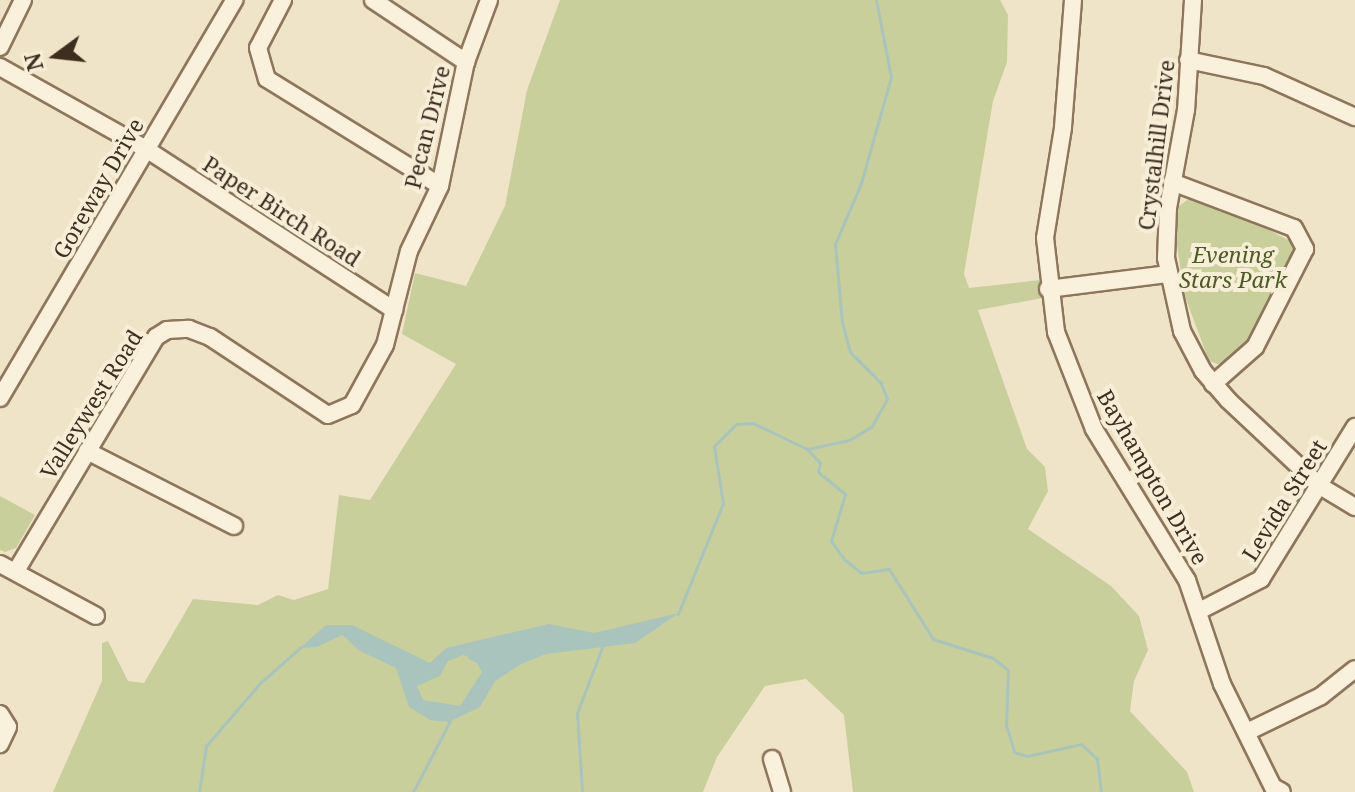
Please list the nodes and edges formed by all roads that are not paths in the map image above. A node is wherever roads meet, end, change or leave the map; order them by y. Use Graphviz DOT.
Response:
graph roads {
  1 [pos="23,0"];
  2 [pos="234,0"];
  3 [pos="283,0"];
  4 [pos="373,0"];
  5 [pos="489,0"];
  6 [pos="1073,0"];
  7 [pos="1193,0"];
  8 [pos="0,47"];
  9 [pos="1188,60"];
  10 [pos="466,62"];
  11 [pos="0,67"];
  12 [pos="1355,117"];
  13 [pos="146,149"];
  14 [pos="1172,182"];
  15 [pos="440,186"];
  16 [pos="1169,274"];
  17 [pos="1048,289"];
  18 [pos="394,310"];
  19 [pos="1213,384"];
  20 [pos="0,398"];
  21 [pos="1355,427"];
  22 [pos="87,451"];
  23 [pos="1320,486"];
  24 [pos="1355,507"];
  25 [pos="234,526"];
  26 [pos="0,564"];
  27 [pos="16,571"];
  28 [pos="1201,610"];
  29 [pos="96,616"];
  30 [pos="1355,669"];
  31 [pos="0,714"];
  32 [pos="1247,732"];
  33 [pos="0,744"];
  34 [pos="772,759"];
  35 [pos="782,792"];
  36 [pos="1282,792"];
  1 -- 8 [label="street"];
  2 -- 13 [label="street, Goreway Drive"];
  3 -- 15 [label="street"];
  4 -- 10 [label="street"];
  5 -- 10 [label="street, Pecan Drive"];
  6 -- 17 [label="street, Bayhampton Drive"];
  7 -- 9 [label="street, Crystalhill Drive"];
  9 -- 12 [label="street"];
  9 -- 14 [label="street, Crystalhill Drive"];
  10 -- 15 [label="street, Pecan Drive"];
  11 -- 13 [label="street, Paper Birch Road"];
  13 -- 18 [label="street, Paper Birch Road"];
  13 -- 20 [label="street, Goreway Drive"];
  14 -- 16 [label="street, Crystalhill Drive"];
  14 -- 19 [label="street"];
  15 -- 18 [label="street, Pecan Drive"];
  16 -- 17 [label="street"];
  16 -- 19 [label="street, Crystalhill Drive"];
  17 -- 28 [label="street, Bayhampton Drive"];
  18 -- 22 [label="street, Valleywest Road"];
  19 -- 23 [label="street, Crystalhill Drive"];
  21 -- 23 [label="street, Levida Street"];
  22 -- 25 [label="street"];
  22 -- 27 [label="street, Valleywest Road"];
  23 -- 24 [label="street, Crystalhill Drive"];
  23 -- 28 [label="street, Levida Street"];
  26 -- 27 [label="street"];
  27 -- 29 [label="street"];
  28 -- 32 [label="street, Bayhampton Drive"];
  30 -- 32 [label="street"];
  31 -- 33 [label="street"];
  32 -- 36 [label="street, Bayhampton Drive"];
  34 -- 35 [label="street"];
}
